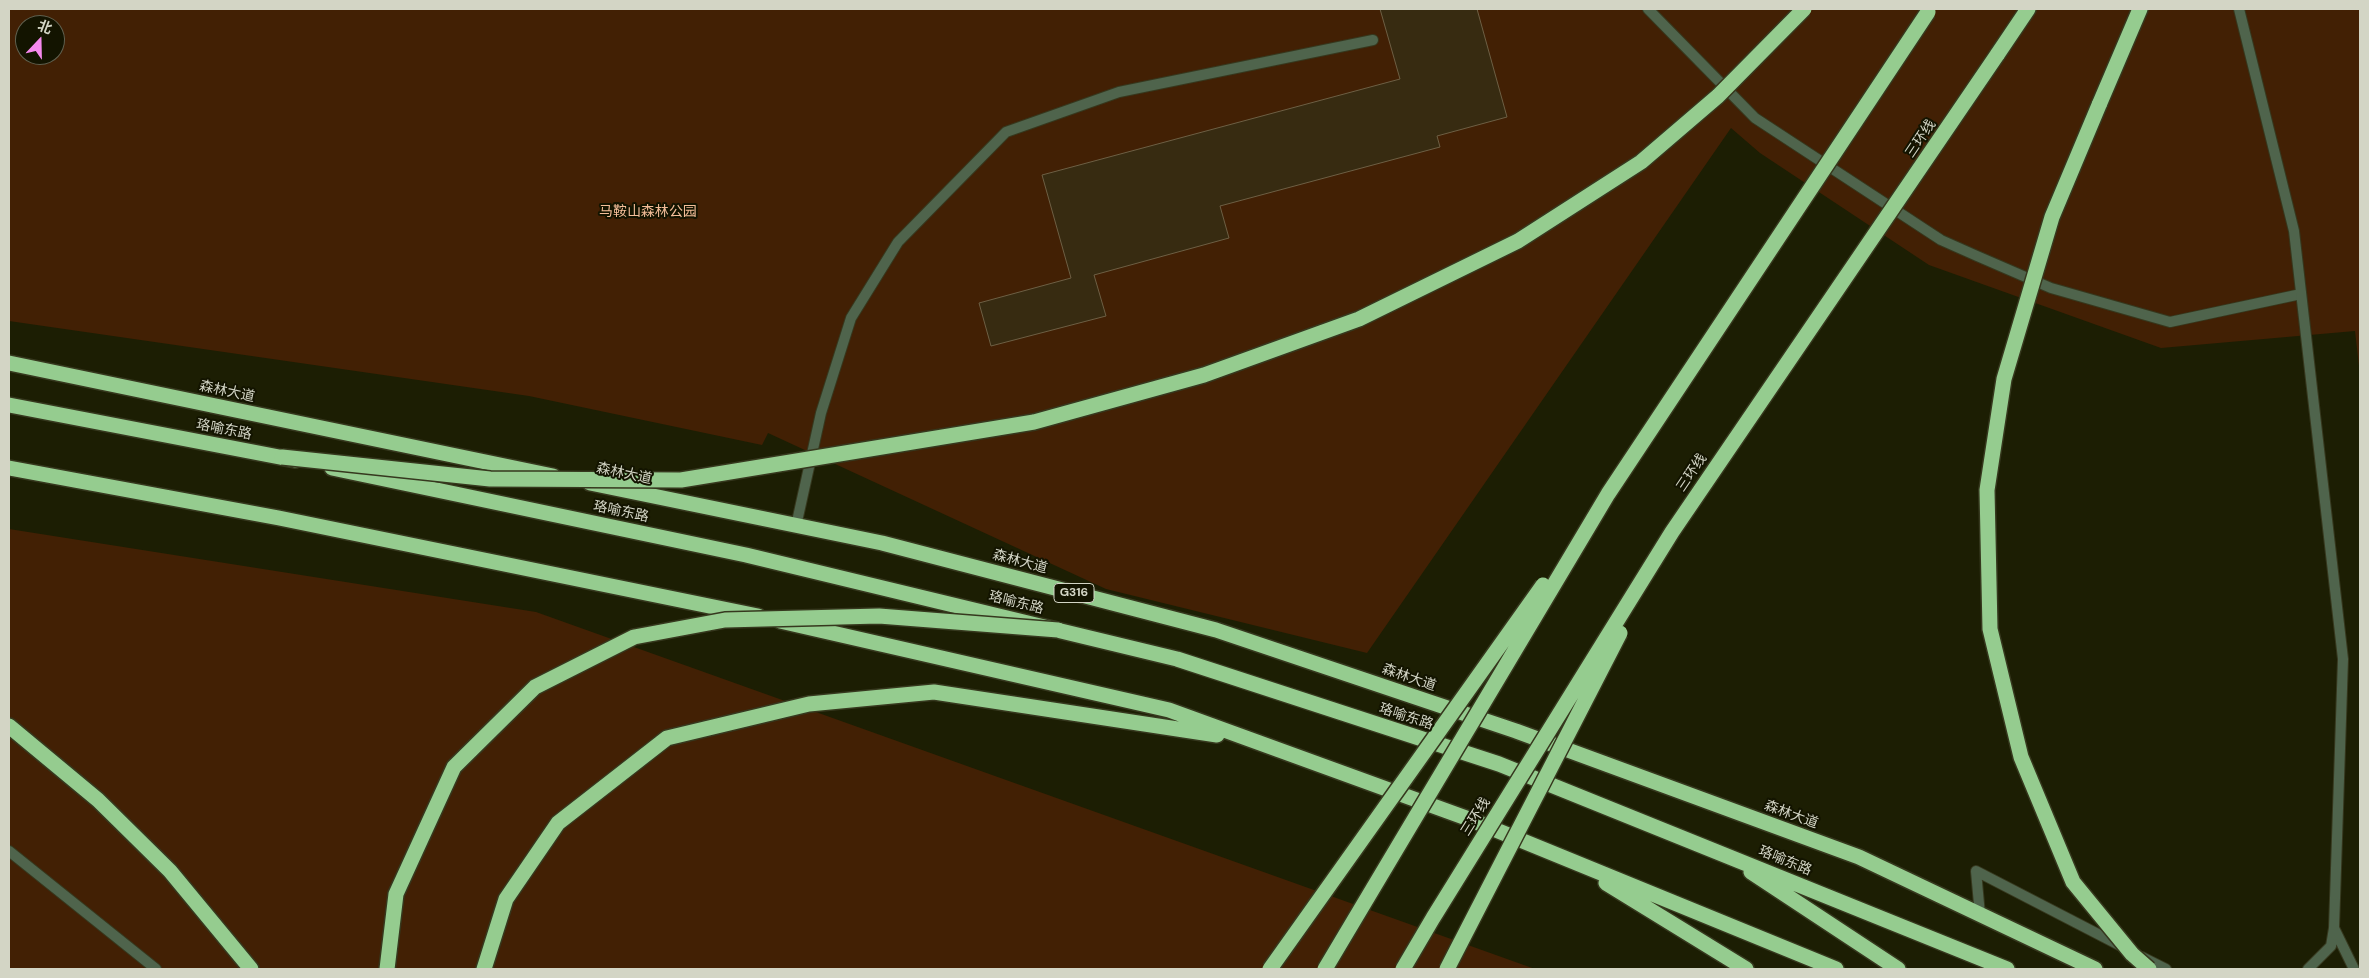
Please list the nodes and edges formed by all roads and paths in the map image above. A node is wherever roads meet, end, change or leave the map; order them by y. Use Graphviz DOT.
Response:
graph roads {
  1 [pos="1648,9"];
  2 [pos="1804,9"];
  3 [pos="2028,9"];
  4 [pos="2140,9"];
  5 [pos="2239,9"];
  6 [pos="1929,10"];
  7 [pos="1374,40"];
  8 [pos="2301,294"];
  9 [pos="9,363"];
  10 [pos="9,405"];
  11 [pos="282,457"];
  12 [pos="9,468"];
  13 [pos="1608,494"];
  14 [pos="796,526"];
  15 [pos="1672,532"];
  16 [pos="1058,630"];
  17 [pos="9,726"];
  18 [pos="1250,740"];
  19 [pos="9,851"];
  20 [pos="1725,855"];
  21 [pos="1564,858"];
  22 [pos="1980,915"];
  23 [pos="2334,928"];
  24 [pos="156,969"];
  25 [pos="251,969"];
  26 [pos="387,969"];
  27 [pos="484,969"];
  28 [pos="1270,969"];
  29 [pos="1325,969"];
  30 [pos="1403,969"];
  31 [pos="1447,969"];
  32 [pos="1746,969"];
  33 [pos="1836,969"];
  34 [pos="1898,969"];
  35 [pos="2007,969"];
  36 [pos="2095,969"];
  37 [pos="2149,969"];
  38 [pos="2166,969"];
  39 [pos="2308,969"];
  40 [pos="2354,969"];
  1 -- 8 [label="street"];
  2 -- 11 [label="highway, bridge"];
  3 -- 15 [label="highway, 三环线, bridge"];
  4 -- 37 [label="highway, bridge"];
  5 -- 8 [label="street"];
  6 -- 13 [label="highway, bridge"];
  7 -- 14 [label="street"];
  8 -- 23 [label="street"];
  9 -- 14 [label="highway, 森林大道 / G316"];
  10 -- 11 [label="highway, 珞喻东路"];
  11 -- 16 [label="highway, 珞喻东路, bridge"];
  12 -- 18 [label="highway"];
  13 -- 28 [label="highway, bridge"];
  13 -- 29 [label="highway, bridge"];
  14 -- 22 [label="highway, 森林大道 / G316"];
  15 -- 30 [label="highway, 三环线, bridge"];
  15 -- 31 [label="highway, bridge"];
  16 -- 20 [label="highway, 珞喻东路, bridge"];
  16 -- 26 [label="highway, bridge"];
  17 -- 25 [label="highway"];
  18 -- 21 [label="highway"];
  18 -- 27 [label="highway"];
  19 -- 24 [label="street"];
  20 -- 34 [label="highway"];
  20 -- 35 [label="highway, 珞喻东路"];
  21 -- 32 [label="highway"];
  21 -- 33 [label="highway"];
  22 -- 36 [label="highway, 森林大道 / G316"];
  22 -- 38 [label="street"];
  23 -- 39 [label="street"];
  23 -- 40 [label="street"];
}
